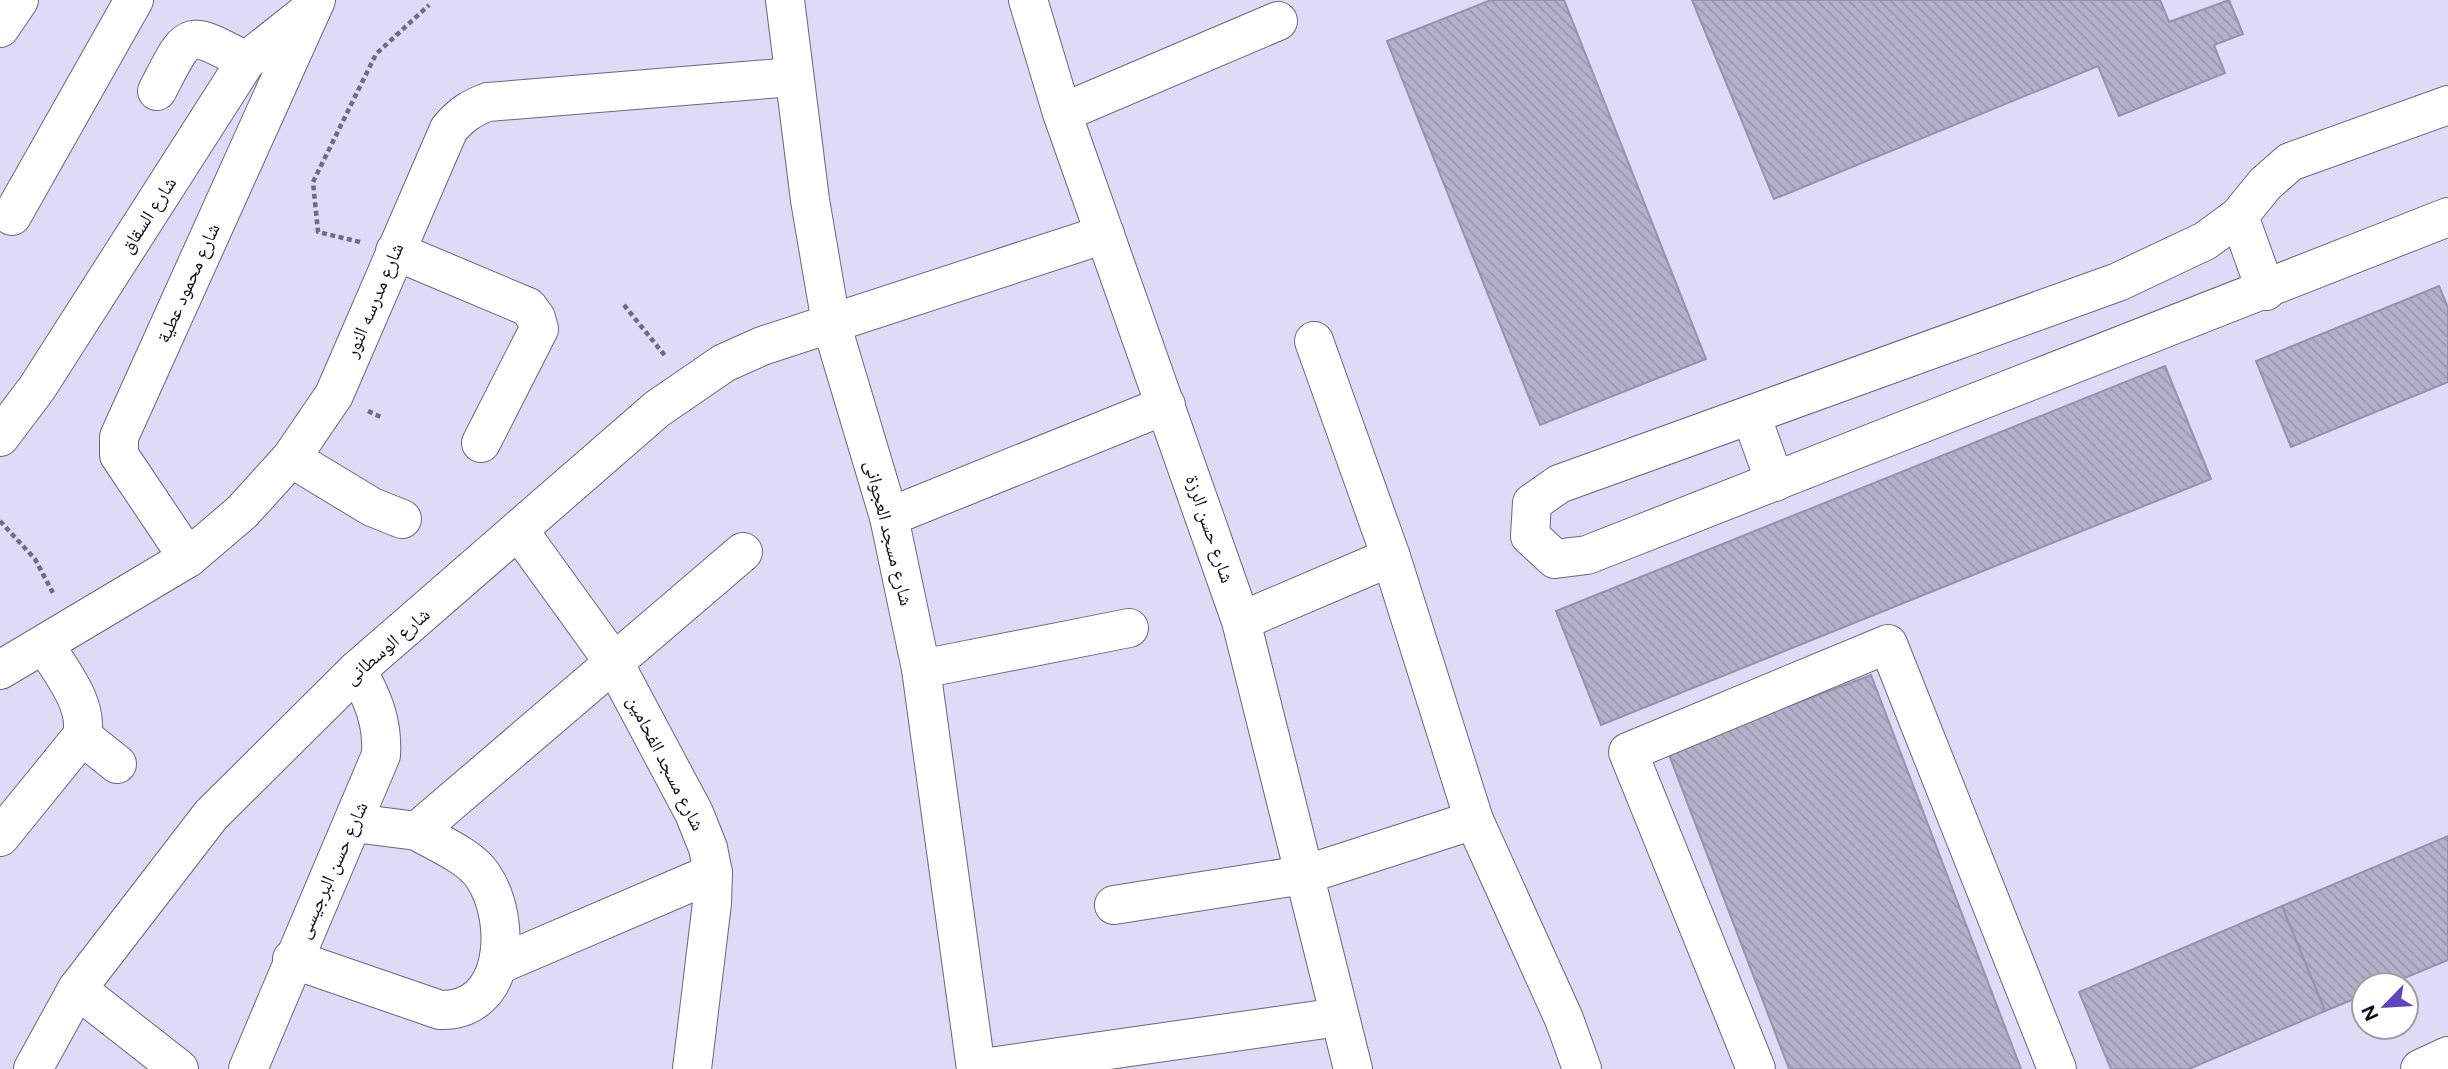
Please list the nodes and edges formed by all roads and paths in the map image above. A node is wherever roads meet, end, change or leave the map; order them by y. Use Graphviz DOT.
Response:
graph roads {
  1 [pos="19,0"];
  2 [pos="134,0"];
  3 [pos="785,0"];
  4 [pos="1028,0"];
  5 [pos="314,4"];
  6 [pos="429,5"];
  7 [pos="1278,21"];
  8 [pos="0,28"];
  9 [pos="246,61"];
  10 [pos="793,77"];
  11 [pos="157,91"];
  12 [pos="2448,105"];
  13 [pos="1062,113"];
  14 [pos="2239,216"];
  15 [pos="17,217"];
  16 [pos="2448,217"];
  17 [pos="1105,234"];
  18 [pos="395,251"];
  19 [pos="2266,291"];
  20 [pos="624,305"];
  21 [pos="831,323"];
  22 [pos="1314,341"];
  23 [pos="688,385"];
  24 [pos="1166,405"];
  25 [pos="1751,415"];
  26 [pos="0,437"];
  27 [pos="481,443"];
  28 [pos="291,458"];
  29 [pos="1775,482"];
  30 [pos="889,517"];
  31 [pos="402,519"];
  32 [pos="0,521"];
  33 [pos="519,531"];
  34 [pos="743,552"];
  35 [pos="1391,557"];
  36 [pos="188,558"];
  37 [pos="1241,621"];
  38 [pos="1129,628"];
  39 [pos="58,638"];
  40 [pos="613,661"];
  41 [pos="921,669"];
  42 [pos="0,670"];
  43 [pos="357,670"];
  44 [pos="82,736"];
  45 [pos="117,764"];
  46 [pos="1474,820"];
  47 [pos="354,823"];
  48 [pos="417,831"];
  49 [pos="0,837"];
  50 [pos="713,873"];
  51 [pos="1304,875"];
  52 [pos="1114,905"];
  53 [pos="292,958"];
  54 [pos="498,965"];
  55 [pos="77,989"];
  56 [pos="1339,1017"];
  57 [pos="2448,1056"];
  58 [pos="33,1069"];
  59 [pos="179,1069"];
  60 [pos="248,1069"];
  61 [pos="692,1069"];
  62 [pos="976,1069"];
  63 [pos="1353,1069"];
  64 [pos="1582,1069"];
  65 [pos="1756,1069"];
  66 [pos="2057,1069"];
  67 [pos="2420,1069"];
  1 -- 8 [label="street"];
  2 -- 15 [label="street"];
  3 -- 10 [label="street, شارع مسجد العجوانى"];
  4 -- 13 [label="street, شارع حسن الرزة"];
  5 -- 9 [label="street, شارع السقاق"];
  5 -- 36 [label="street, شارع محمود عطية"];
  6 -- 18 [label="path"];
  7 -- 13 [label="street"];
  9 -- 11 [label="street"];
  9 -- 26 [label="street, شارع السقاق"];
  10 -- 18 [label="street, شارع مدرسه النور"];
  10 -- 21 [label="street, شارع مسجد العجوانى"];
  12 -- 14 [label="street"];
  13 -- 17 [label="street, شارع حسن الرزة"];
  14 -- 19 [label="street"];
  14 -- 25 [label="street"];
  16 -- 19 [label="street"];
  17 -- 21 [label="street, شارع الوسطانى"];
  17 -- 24 [label="street, شارع حسن الرزة"];
  18 -- 27 [label="street"];
  18 -- 28 [label="street, شارع مدرسه النور"];
  19 -- 29 [label="street"];
  20 -- 23 [label="path"];
  21 -- 23 [label="street, شارع الوسطانى"];
  21 -- 30 [label="street, شارع مسجد العجوانى"];
  22 -- 35 [label="street"];
  23 -- 33 [label="street, شارع الوسطانى"];
  24 -- 30 [label="street"];
  24 -- 37 [label="street, شارع حسن الرزة"];
  25 -- 29 [label="street"];
  25 -- 29 [label="street"];
  28 -- 31 [label="street"];
  28 -- 36 [label="street, شارع مدرسه النور"];
  30 -- 41 [label="street, شارع مسجد العجوانى"];
  32 -- 39 [label="path"];
  33 -- 40 [label="street, شارع مسجد الفحامين"];
  33 -- 43 [label="street, شارع الوسطانى"];
  34 -- 40 [label="street"];
  35 -- 37 [label="street"];
  35 -- 46 [label="street"];
  36 -- 39 [label="street, شارع مدرسه النور"];
  37 -- 51 [label="street, شارع حسن الرزة"];
  38 -- 41 [label="street"];
  39 -- 42 [label="street, شارع مدرسه النور"];
  39 -- 44 [label="street"];
  40 -- 48 [label="street"];
  40 -- 50 [label="street, شارع مسجد الفحامين"];
  41 -- 62 [label="street, شارع مسجد العجوانى"];
  43 -- 47 [label="street, شارع حسن البرجيسى"];
  43 -- 55 [label="street, شارع الوسطانى"];
  44 -- 45 [label="street"];
  44 -- 49 [label="street"];
  46 -- 51 [label="street"];
  46 -- 64 [label="street"];
  47 -- 48 [label="street"];
  47 -- 53 [label="street, شارع حسن البرجيسى"];
  48 -- 54 [label="street"];
  50 -- 54 [label="street"];
  50 -- 61 [label="street, شارع مسجد الفحامين"];
  51 -- 52 [label="street"];
  51 -- 56 [label="street, شارع حسن الرزة"];
  53 -- 54 [label="street"];
  53 -- 60 [label="street, شارع حسن البرجيسى"];
  55 -- 58 [label="street, شارع الوسطانى"];
  55 -- 59 [label="street"];
  56 -- 62 [label="street"];
  56 -- 63 [label="street, شارع حسن الرزة"];
  57 -- 67 [label="street"];
  65 -- 66 [label="street"];
}
